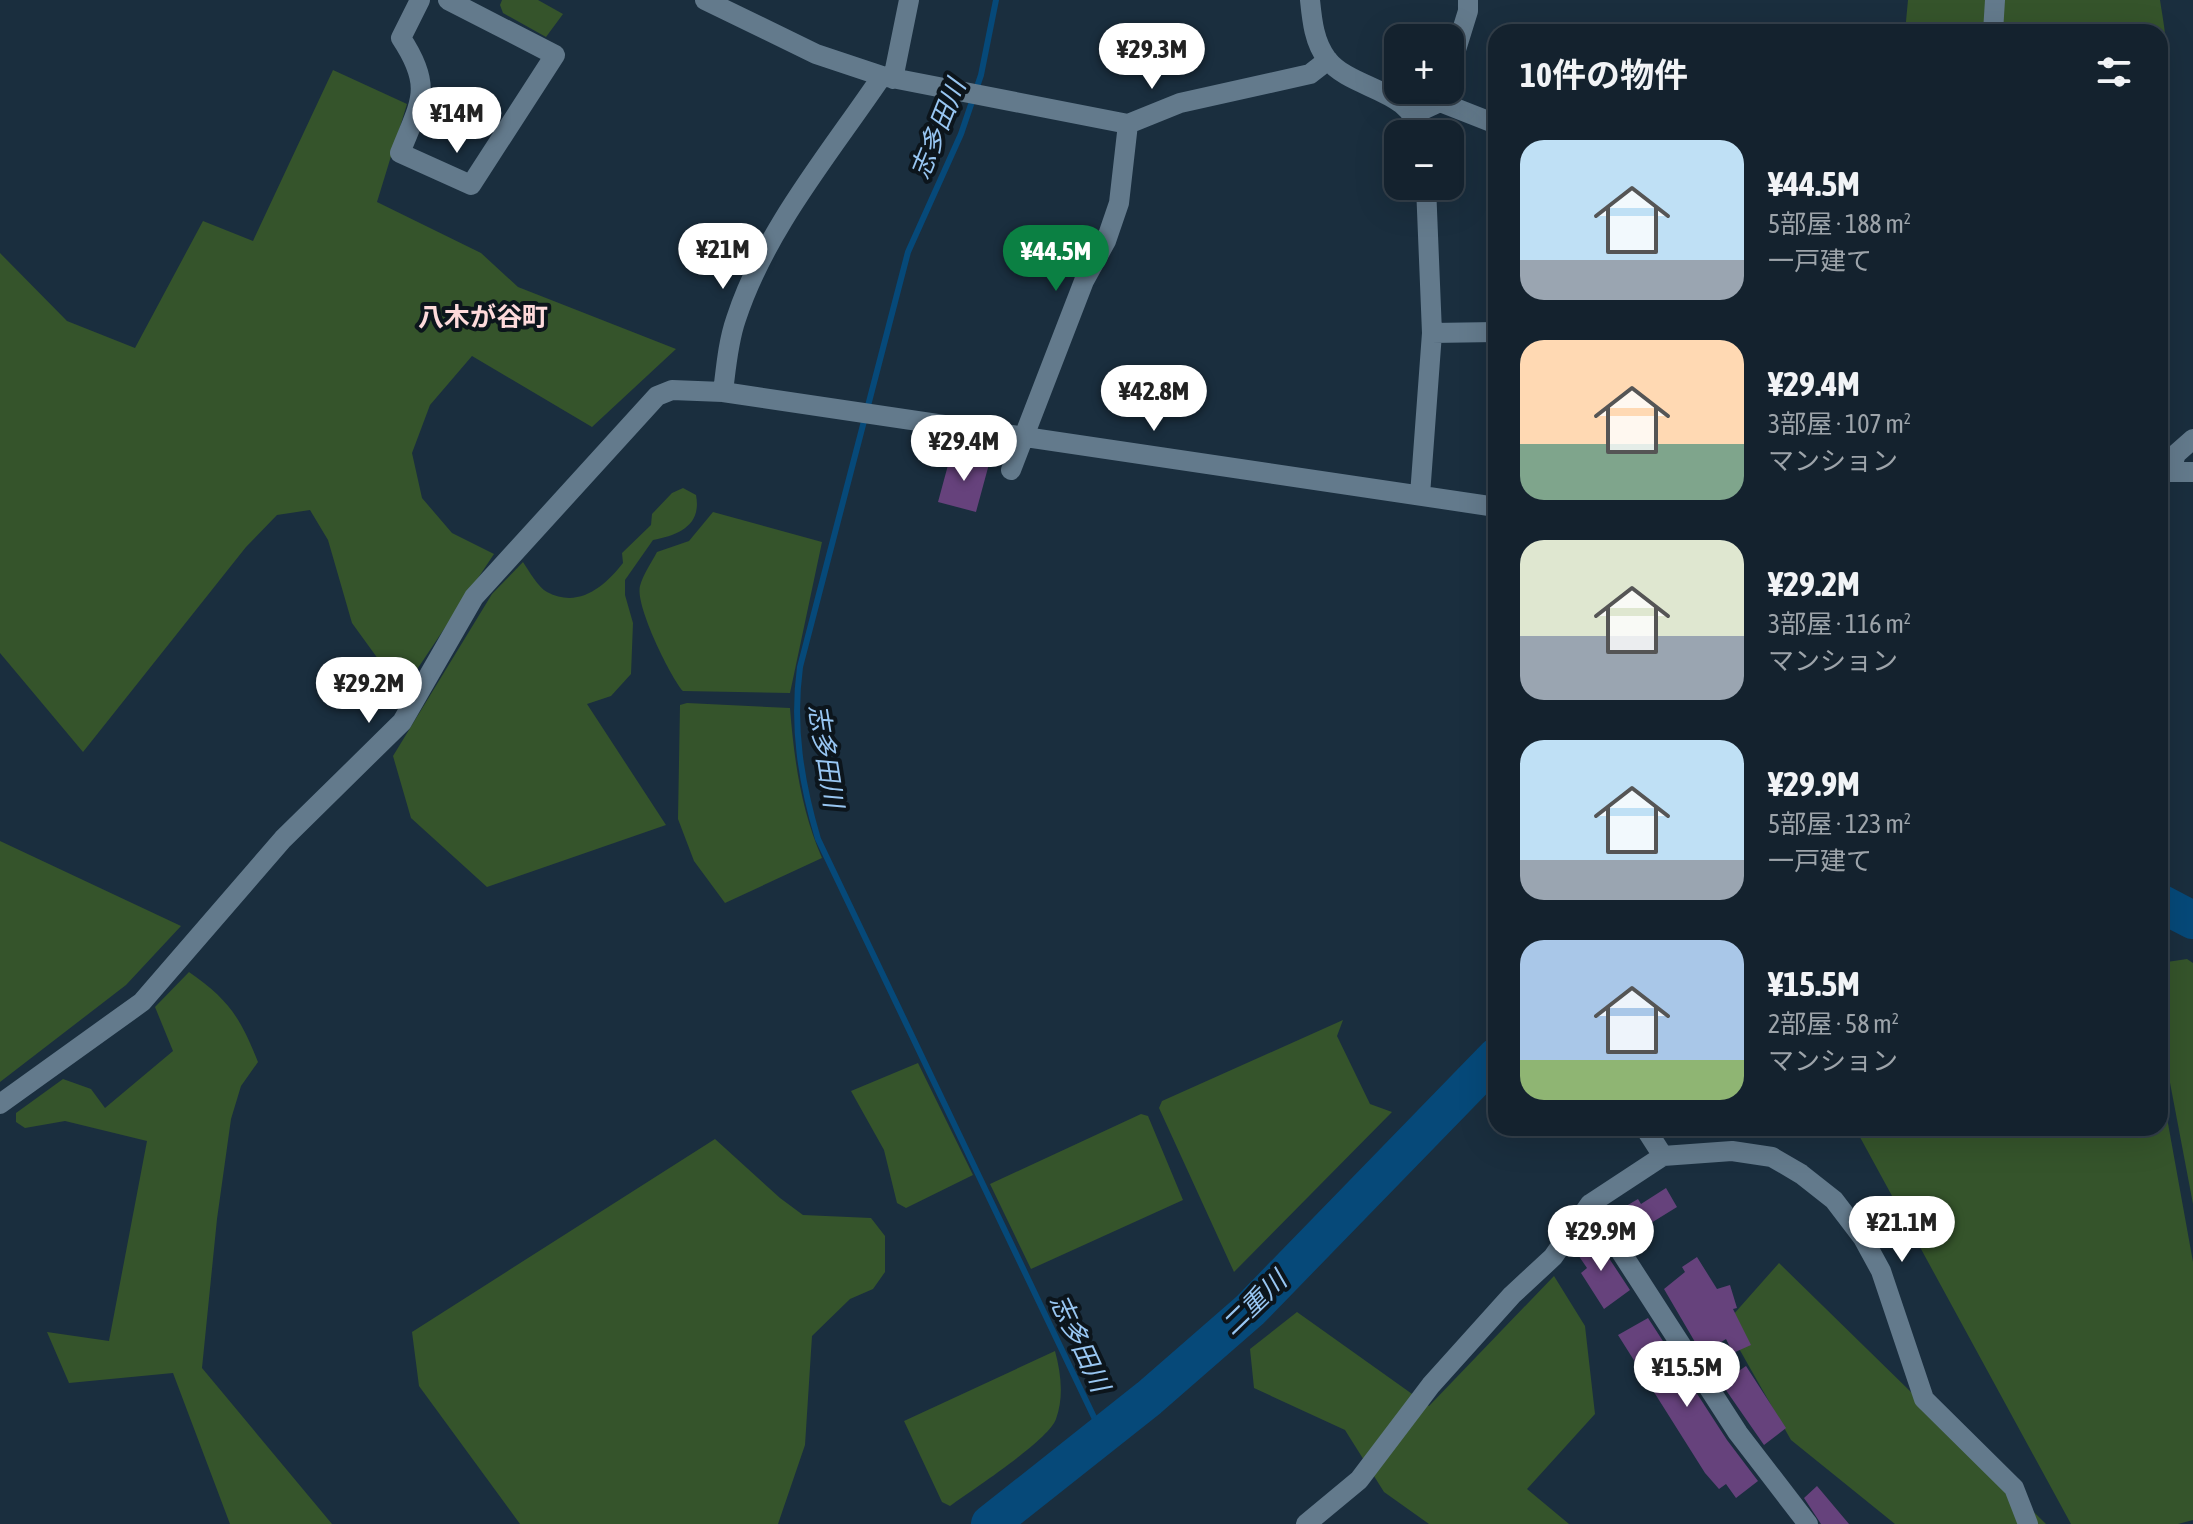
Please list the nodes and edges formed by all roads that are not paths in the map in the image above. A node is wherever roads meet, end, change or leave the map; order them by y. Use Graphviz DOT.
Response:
graph roads {
  1 [pos="420,0"];
  2 [pos="448,0"];
  3 [pos="705,0"];
  4 [pos="909,0"];
  5 [pos="1310,0"];
  6 [pos="1468,0"];
  7 [pos="1995,0"];
  8 [pos="488,9"];
  9 [pos="1464,24"];
  10 [pos="1994,24"];
  11 [pos="1328,60"];
  12 [pos="888,78"];
  13 [pos="1435,104"];
  14 [pos="1457,104"];
  15 [pos="1414,120"];
  16 [pos="1421,120"];
  17 [pos="1488,120"];
  18 [pos="1128,124"];
  19 [pos="1427,200"];
  20 [pos="1488,332"];
  21 [pos="1432,333"];
  22 [pos="723,392"];
  23 [pos="1026,436"];
  24 [pos="2193,439"];
  25 [pos="2168,467"];
  26 [pos="1011,470"];
  27 [pos="2168,472"];
  28 [pos="2193,472"];
  29 [pos="1421,488"];
  30 [pos="1488,505"];
  31 [pos="0,1104"];
  32 [pos="1650,1136"];
  33 [pos="1663,1156"];
  34 [pos="1590,1204"];
  35 [pos="1306,1524"];
  36 [pos="1808,1524"];
  37 [pos="2028,1524"];
  1 -- 8 [label="street"];
  2 -- 8 [label="street"];
  3 -- 12 [label="street"];
  4 -- 12 [label="street"];
  5 -- 11 [label="street"];
  6 -- 9 [label="street"];
  7 -- 10 [label="street"];
  11 -- 15 [label="street"];
  11 -- 18 [label="street"];
  12 -- 18 [label="street"];
  12 -- 22 [label="street"];
  13 -- 16 [label="street"];
  14 -- 17 [label="street"];
  18 -- 23 [label="street"];
  19 -- 21 [label="street"];
  20 -- 21 [label="street"];
  21 -- 29 [label="street"];
  22 -- 23 [label="street"];
  22 -- 31 [label="street"];
  23 -- 26 [label="street"];
  23 -- 29 [label="street"];
  24 -- 25 [label="street"];
  27 -- 28 [label="street"];
  29 -- 30 [label="street"];
  32 -- 33 [label="street"];
  33 -- 34 [label="street"];
  33 -- 37 [label="street"];
  34 -- 35 [label="street"];
  34 -- 36 [label="street"];
}
